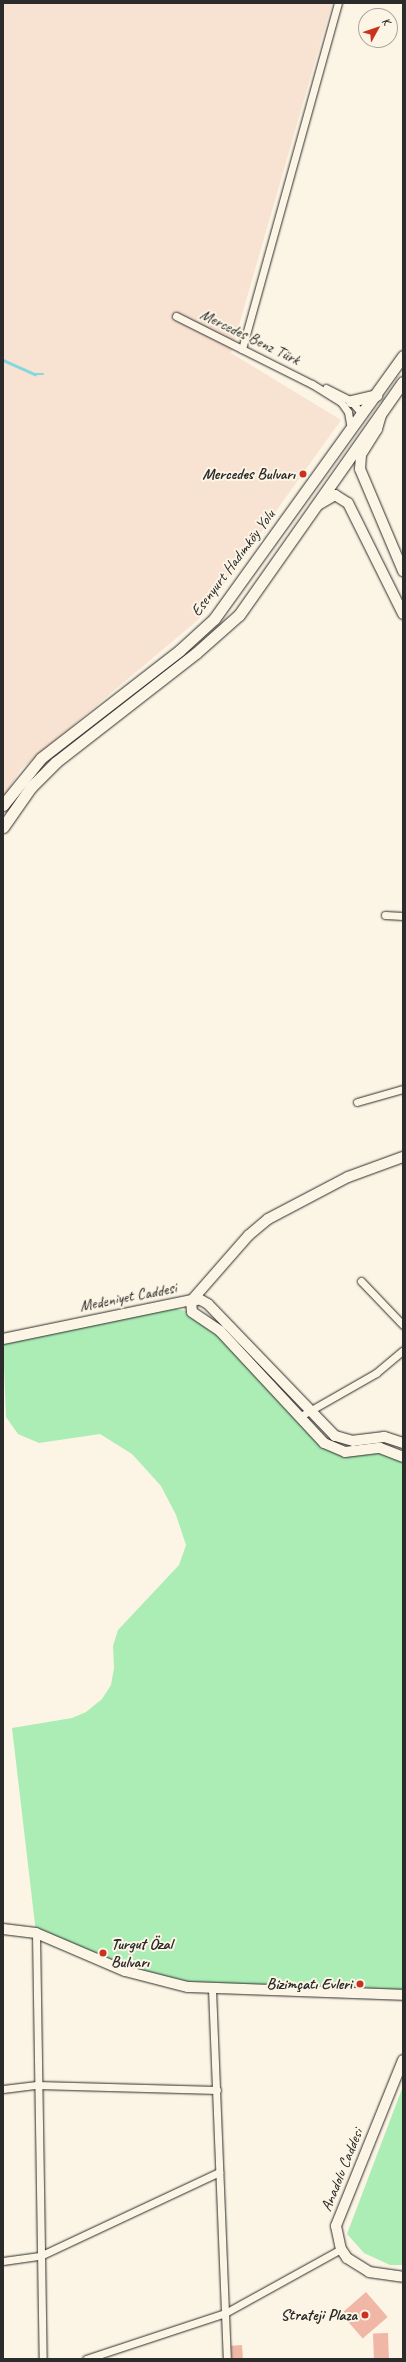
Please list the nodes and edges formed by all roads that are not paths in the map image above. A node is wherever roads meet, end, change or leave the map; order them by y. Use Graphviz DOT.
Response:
graph roads {
  1 [pos="338,3"];
  2 [pos="176,316"];
  3 [pos="242,349"];
  4 [pos="403,356"];
  5 [pos="403,382"];
  6 [pos="312,384"];
  7 [pos="376,395"];
  8 [pos="351,401"];
  9 [pos="382,411"];
  10 [pos="362,415"];
  11 [pos="351,432"];
  12 [pos="310,511"];
  13 [pos="403,571"];
  14 [pos="403,614"];
  15 [pos="3,805"];
  16 [pos="3,827"];
  17 [pos="385,915"];
  18 [pos="403,916"];
  19 [pos="403,1089"];
  20 [pos="358,1102"];
  21 [pos="403,1157"];
  22 [pos="362,1281"];
  23 [pos="192,1300"];
  24 [pos="403,1325"];
  25 [pos="3,1339"];
  26 [pos="403,1350"];
  27 [pos="309,1411"];
  28 [pos="299,1417"];
  29 [pos="403,1444"];
  30 [pos="403,1457"];
  31 [pos="3,1929"];
  32 [pos="36,1932"];
  33 [pos="212,1989"];
  34 [pos="403,1995"];
  35 [pos="403,2060"];
  36 [pos="37,2085"];
  37 [pos="3,2089"];
  38 [pos="217,2090"];
  39 [pos="219,2172"];
  40 [pos="341,2249"];
  41 [pos="40,2256"];
  42 [pos="3,2261"];
  43 [pos="403,2277"];
  44 [pos="225,2312"];
  45 [pos="43,2359"];
  46 [pos="86,2359"];
  47 [pos="226,2359"];
  1 -- 3 [label="street"];
  2 -- 3 [label="street, Mercedes Benz Türk"];
  3 -- 6 [label="street, Mercedes Benz Türk"];
  4 -- 7 [label="main road, Esenyurt Hadımköy Yolu"];
  5 -- 9 [label="main road, Esenyurt Hadımköy Yolu"];
  6 -- 8 [label="street, Mercedes Benz Türk"];
  6 -- 11 [label="street, Mercedes Benz Türk"];
  7 -- 8 [label="main road"];
  7 -- 10 [label="main road, Esenyurt Hadımköy Yolu"];
  8 -- 10 [label="street, Mercedes Benz Türk"];
  9 -- 12 [label="main road, Esenyurt Hadımköy Yolu"];
  9 -- 13 [label="street"];
  10 -- 11 [label="main road, Esenyurt Hadımköy Yolu"];
  11 -- 15 [label="main road, Esenyurt Hadımköy Yolu"];
  12 -- 14 [label="street"];
  12 -- 16 [label="main road, Esenyurt Hadımköy Yolu"];
  17 -- 18 [label="street"];
  19 -- 20 [label="street"];
  21 -- 23 [label="street, Medeniyet Caddesi"];
  22 -- 24 [label="street"];
  23 -- 25 [label="street, Medeniyet Caddesi"];
  23 -- 27 [label="street"];
  23 -- 28 [label="street"];
  26 -- 27 [label="street"];
  27 -- 28 [label="street"];
  27 -- 29 [label="street"];
  28 -- 30 [label="street"];
  31 -- 32 [label="street"];
  32 -- 33 [label="street"];
  32 -- 36 [label="street"];
  33 -- 34 [label="street"];
  33 -- 38 [label="street"];
  35 -- 40 [label="street, Anadolu Caddesi"];
  36 -- 37 [label="street"];
  36 -- 38 [label="street"];
  36 -- 41 [label="street"];
  38 -- 39 [label="street"];
  39 -- 41 [label="street"];
  39 -- 44 [label="street"];
  40 -- 43 [label="street"];
  40 -- 44 [label="street"];
  41 -- 42 [label="street"];
  41 -- 45 [label="street"];
  44 -- 46 [label="street"];
  44 -- 47 [label="street"];
}
